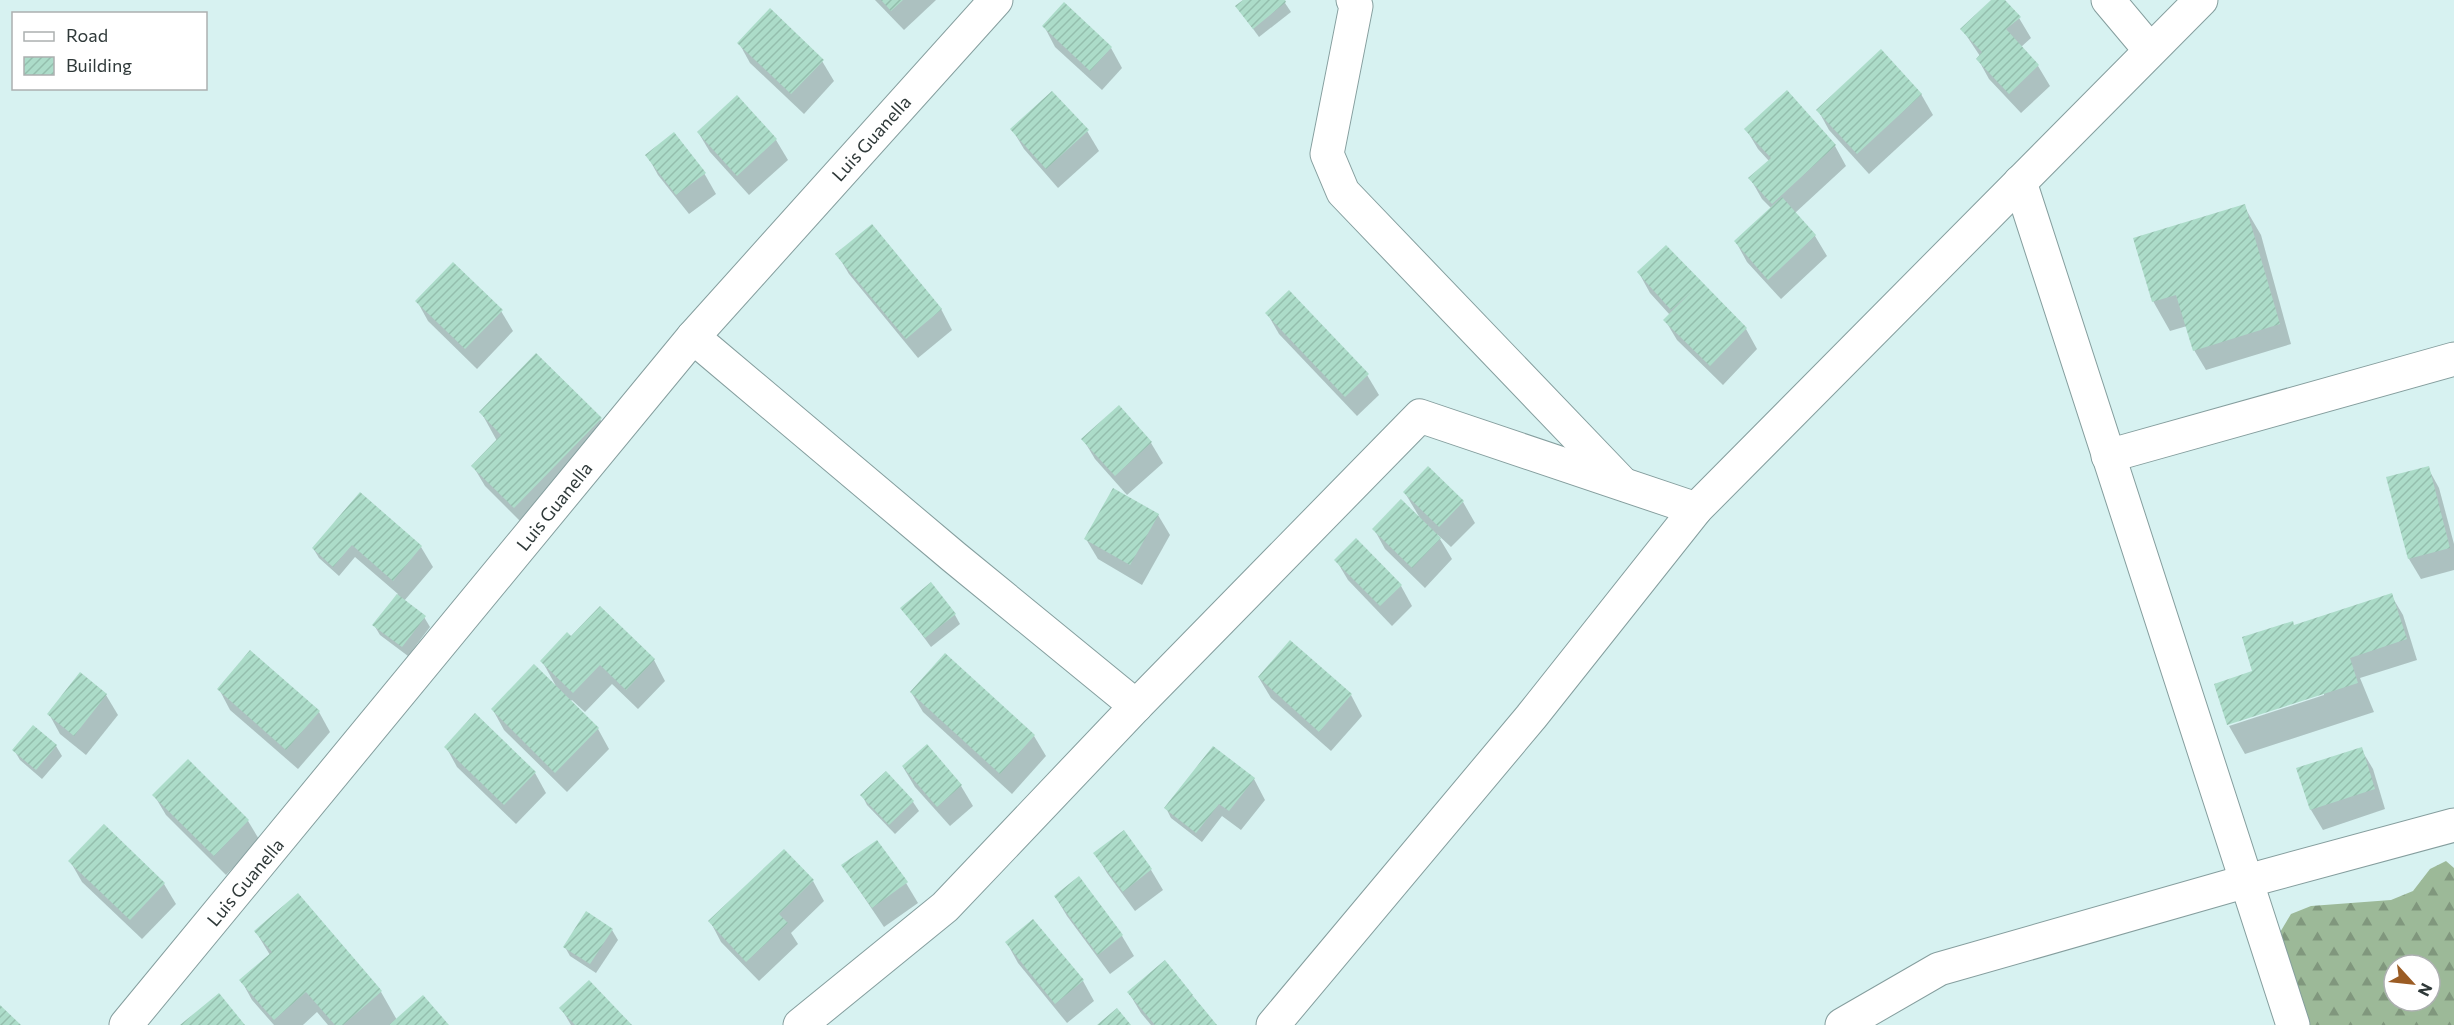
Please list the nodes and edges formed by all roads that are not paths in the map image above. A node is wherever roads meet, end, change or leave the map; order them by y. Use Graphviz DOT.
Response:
graph roads {
  1 [pos="996,0"];
  2 [pos="1353,0"];
  3 [pos="2108,0"];
  4 [pos="2201,0"];
  5 [pos="2150,50"];
  6 [pos="2020,182"];
  7 [pos="693,337"];
  8 [pos="2454,359"];
  9 [pos="2108,456"];
  10 [pos="1624,485"];
  11 [pos="1696,509"];
  12 [pos="1136,706"];
  13 [pos="2454,825"];
  14 [pos="2247,881"];
  15 [pos="126,1025"];
  16 [pos="800,1025"];
  17 [pos="1273,1025"];
  18 [pos="1842,1025"];
  19 [pos="2293,1025"];
  1 -- 7 [label="street, Luis Guanella"];
  2 -- 10 [label="street"];
  3 -- 5 [label="street"];
  4 -- 5 [label="street"];
  5 -- 6 [label="street"];
  6 -- 9 [label="street"];
  6 -- 11 [label="street"];
  7 -- 12 [label="street"];
  7 -- 15 [label="street, Luis Guanella"];
  8 -- 9 [label="street"];
  9 -- 14 [label="street"];
  10 -- 11 [label="street"];
  10 -- 12 [label="street"];
  11 -- 17 [label="street"];
  12 -- 16 [label="street"];
  13 -- 14 [label="street"];
  14 -- 18 [label="street"];
  14 -- 19 [label="street"];
}
